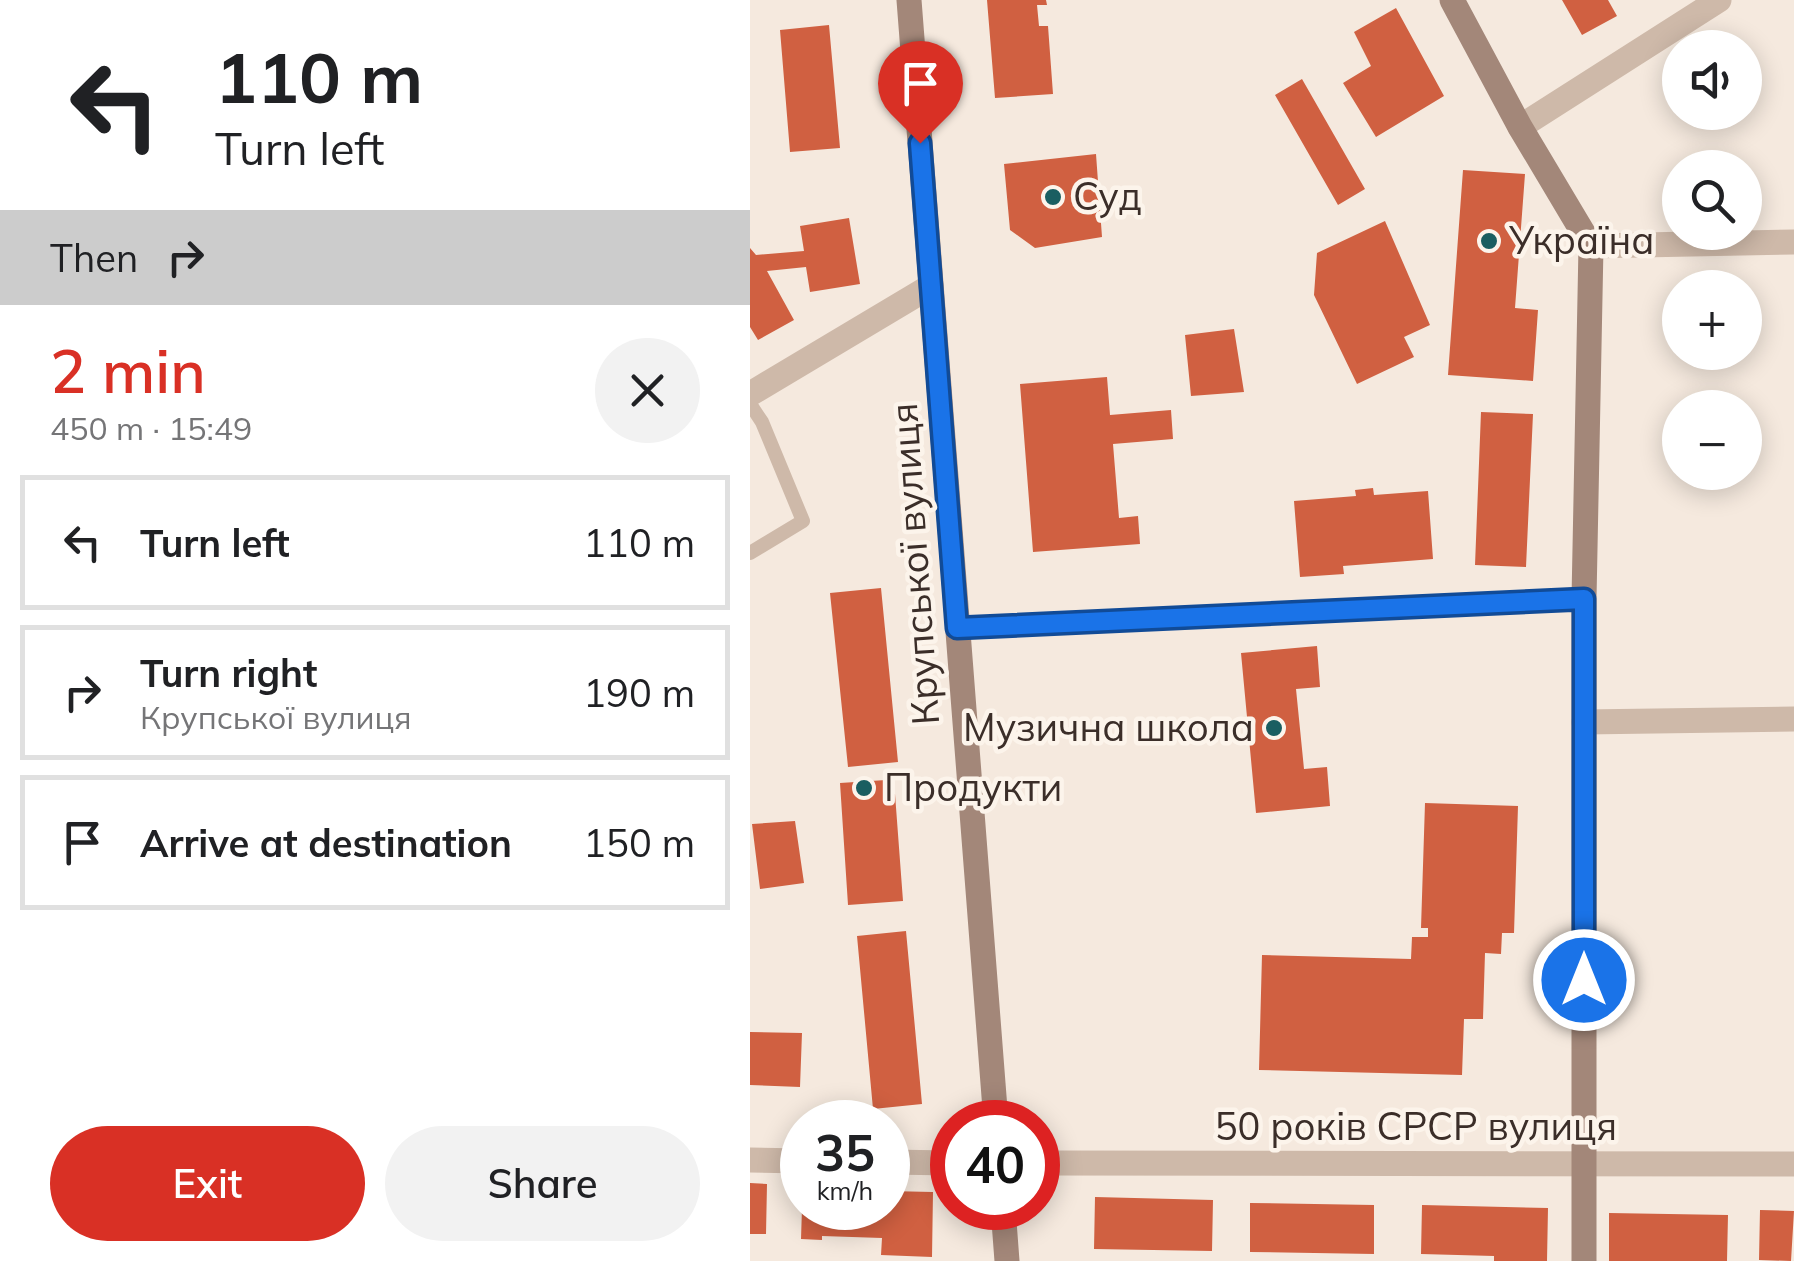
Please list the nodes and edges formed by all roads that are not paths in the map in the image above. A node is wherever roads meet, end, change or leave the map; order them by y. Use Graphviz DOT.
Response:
graph roads {
  1 [pos="909,0"];
  2 [pos="1452,0"];
  3 [pos="1719,0"];
  4 [pos="1520,126"];
  5 [pos="1794,242"];
  6 [pos="1591,246"];
  7 [pos="931,286"];
  8 [pos="750,394"];
  9 [pos="750,404"];
  10 [pos="750,553"];
  11 [pos="1584,599"];
  12 [pos="957,628"];
  13 [pos="1794,720"];
  14 [pos="1584,722"];
  15 [pos="994,1100"];
  16 [pos="750,1160"];
  17 [pos="780,1161"];
  18 [pos="1060,1164"];
  19 [pos="1794,1164"];
  20 [pos="1584,1165"];
  21 [pos="1005,1230"];
  22 [pos="1007,1261"];
  23 [pos="1584,1261"];
  1 -- 7 [label="street, Крупської вулиця"];
  2 -- 4 [label="street"];
  3 -- 4 [label="street"];
  4 -- 6 [label="street"];
  5 -- 6 [label="street"];
  6 -- 11 [label="street"];
  7 -- 8 [label="street"];
  7 -- 12 [label="street, Крупської вулиця"];
  9 -- 10 [label="lane"];
  11 -- 12 [label="lane"];
  11 -- 14 [label="street"];
  12 -- 15 [label="street, Крупської вулиця"];
  13 -- 14 [label="street"];
  14 -- 20 [label="street"];
  16 -- 17 [label="street"];
  18 -- 20 [label="street, 50 років СРСР вулиця"];
  19 -- 20 [label="street, 50 років СРСР вулиця"];
  20 -- 23 [label="street"];
  21 -- 22 [label="street"];
}
